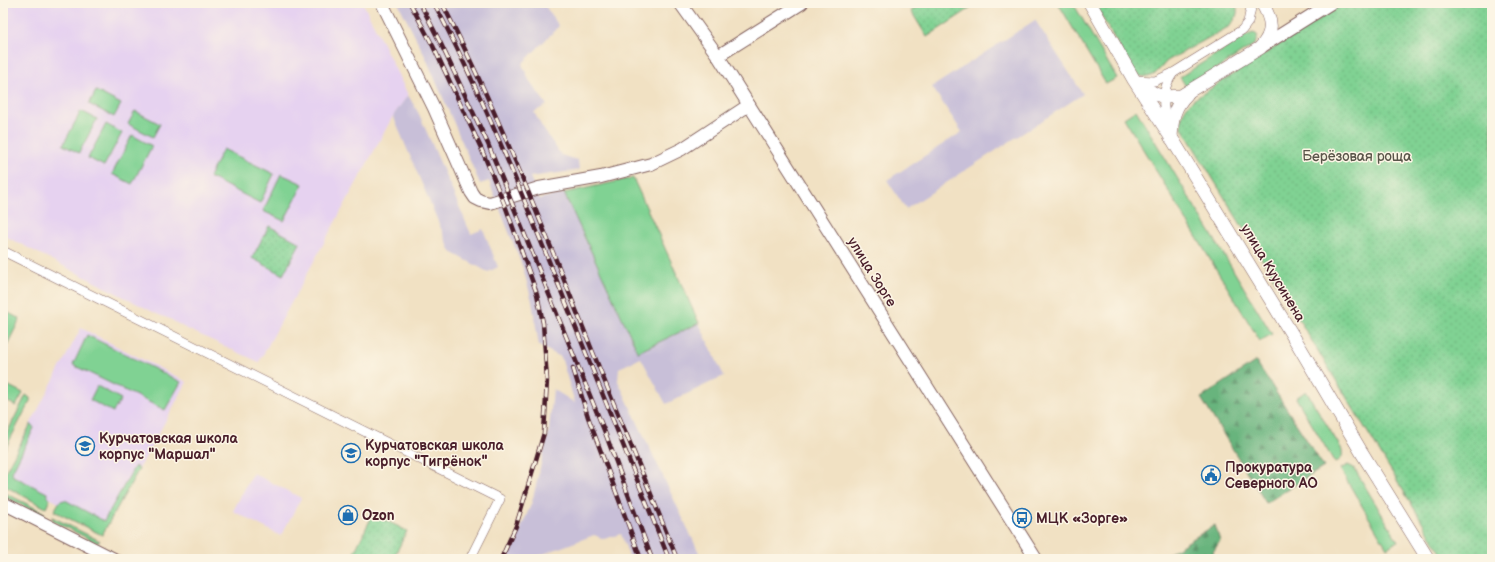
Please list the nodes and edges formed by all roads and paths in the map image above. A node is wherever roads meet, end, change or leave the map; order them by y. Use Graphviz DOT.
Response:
graph roads {
  1 [pos="382,3"];
  2 [pos="680,3"];
  3 [pos="802,3"];
  4 [pos="1090,3"];
  5 [pos="1252,3"];
  6 [pos="1262,3"];
  7 [pos="1331,3"];
  8 [pos="1260,48"];
  9 [pos="718,56"];
  10 [pos="1173,73"];
  11 [pos="1134,80"];
  12 [pos="1187,94"];
  13 [pos="1163,97"];
  14 [pos="749,105"];
  15 [pos="1171,138"];
  16 [pos="3,251"];
  17 [pos="3,503"];
  18 [pos="114,559"];
  19 [pos="470,559"];
  20 [pos="1036,559"];
  21 [pos="1428,559"];
  1 -- 14 [label="street"];
  2 -- 9 [label="street, улица Зорге"];
  3 -- 9 [label="street"];
  4 -- 11 [label="main road, улица Куусинена"];
  5 -- 10 [label="street"];
  6 -- 8 [label="main road"];
  7 -- 8 [label="street"];
  8 -- 12 [label="main road"];
  9 -- 14 [label="street, улица Зорге"];
  10 -- 11 [label="street"];
  10 -- 13 [label="street"];
  11 -- 13 [label="main road"];
  11 -- 15 [label="main road, улица Куусинена"];
  12 -- 13 [label="main road"];
  12 -- 15 [label="main road"];
  13 -- 15 [label="street"];
  14 -- 20 [label="street, улица Зорге"];
  15 -- 21 [label="main road, улица Куусинена"];
  16 -- 19 [label="street"];
  17 -- 18 [label="street"];
}
